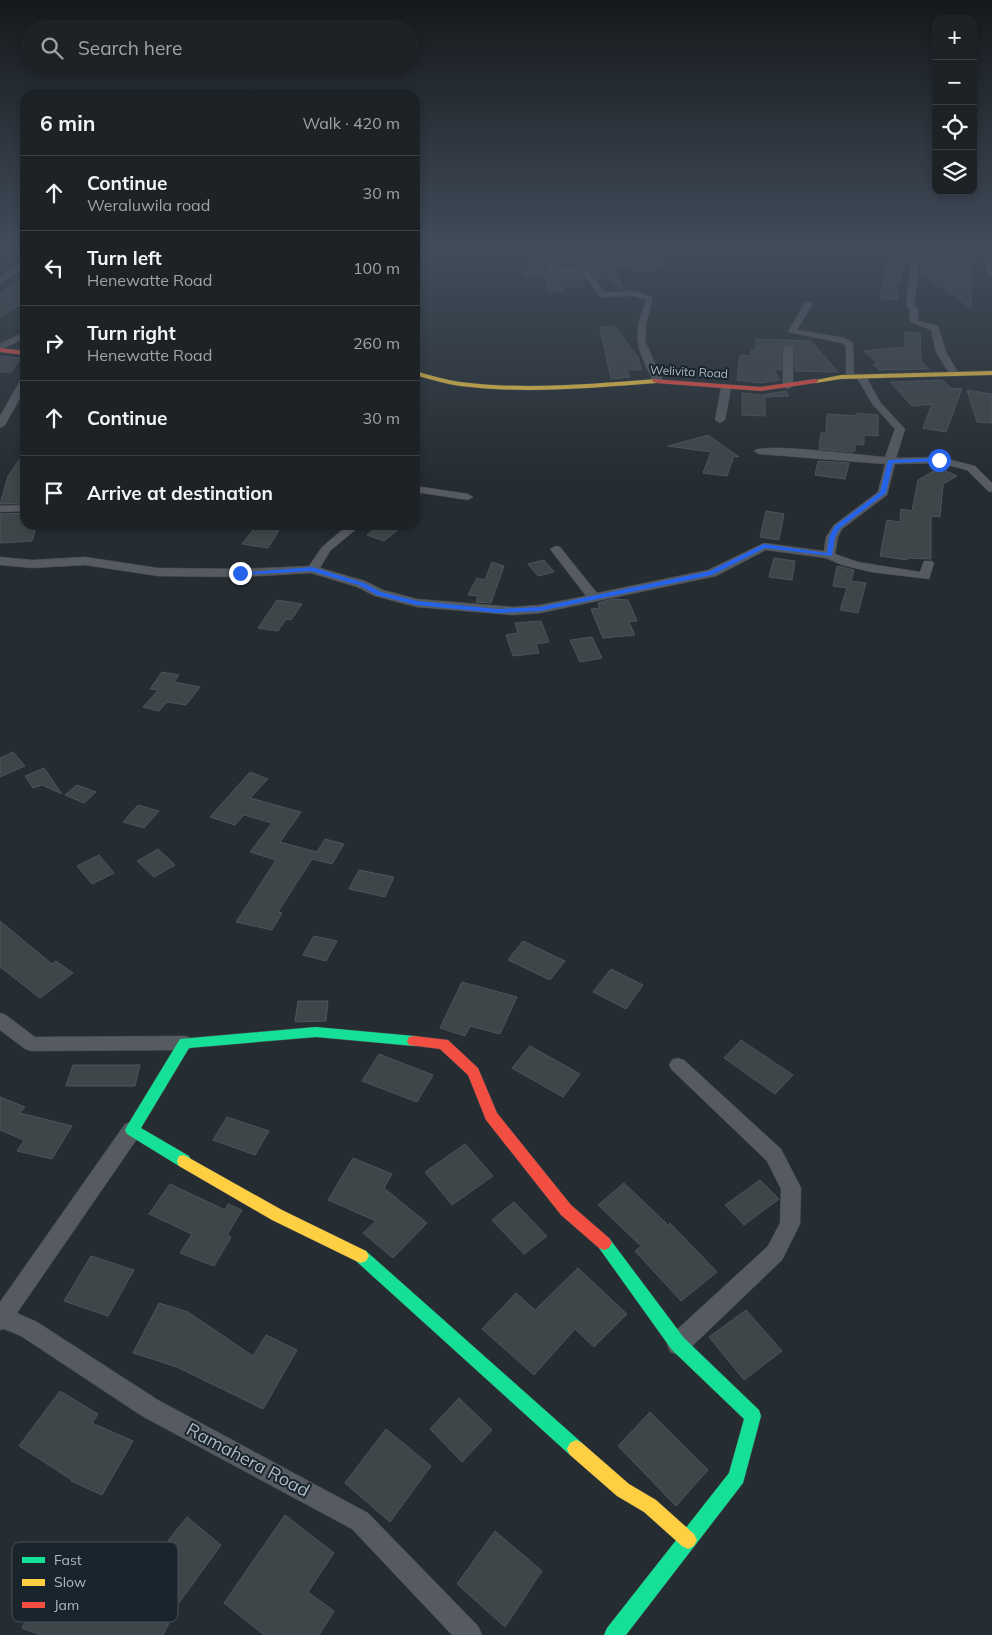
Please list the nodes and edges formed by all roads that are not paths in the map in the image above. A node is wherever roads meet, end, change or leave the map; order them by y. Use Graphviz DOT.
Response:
graph roads {
  1 [pos="642,323"];
  2 [pos="797,323"];
  3 [pos="918,323"];
  4 [pos="20,338"];
  5 [pos="788,348"];
  6 [pos="0,349"];
  7 [pos="20,352"];
  8 [pos="420,374"];
  9 [pos="954,374"];
  10 [pos="992,374"];
  11 [pos="856,378"];
  12 [pos="658,381"];
  13 [pos="788,386"];
  14 [pos="726,388"];
  15 [pos="20,390"];
  16 [pos="720,420"];
  17 [pos="0,425"];
  18 [pos="760,452"];
  19 [pos="890,461"];
  20 [pos="990,486"];
  21 [pos="420,491"];
  22 [pos="468,497"];
  23 [pos="20,508"];
  24 [pos="0,509"];
  25 [pos="349,530"];
  26 [pos="556,548"];
  27 [pos="829,555"];
  28 [pos="0,561"];
  29 [pos="928,563"];
  30 [pos="312,569"];
  31 [pos="593,597"];
  32 [pos="0,1020"];
  33 [pos="185,1043"];
  34 [pos="678,1065"];
  35 [pos="132,1130"];
  36 [pos="1,1319"];
  37 [pos="678,1344"];
  38 [pos="688,1540"];
  39 [pos="469,1635"];
  40 [pos="614,1635"];
  1 -- 12 [label="street"];
  2 -- 11 [label="street"];
  3 -- 9 [label="street"];
  4 -- 6 [label="street"];
  5 -- 13 [label="street"];
  6 -- 7 [label="street"];
  8 -- 12 [label="street, Welivita Road"];
  9 -- 10 [label="street, Welivita Road"];
  9 -- 11 [label="street, Welivita Road"];
  11 -- 13 [label="street, Welivita Road"];
  11 -- 19 [label="street"];
  12 -- 14 [label="street, Welivita Road"];
  13 -- 14 [label="street, Welivita Road"];
  14 -- 16 [label="street"];
  15 -- 17 [label="street"];
  18 -- 19 [label="street"];
  19 -- 20 [label="street"];
  19 -- 27 [label="street"];
  21 -- 22 [label="street"];
  23 -- 24 [label="street"];
  25 -- 30 [label="street"];
  26 -- 31 [label="street"];
  27 -- 29 [label="street"];
  27 -- 31 [label="street"];
  28 -- 30 [label="street"];
  30 -- 31 [label="street"];
  32 -- 33 [label="street"];
  33 -- 35 [label="street"];
  33 -- 37 [label="street"];
  34 -- 37 [label="street"];
  35 -- 36 [label="street"];
  35 -- 38 [label="street"];
  36 -- 39 [label="street, Ramahera Road"];
  37 -- 38 [label="street"];
  38 -- 40 [label="street"];
}
